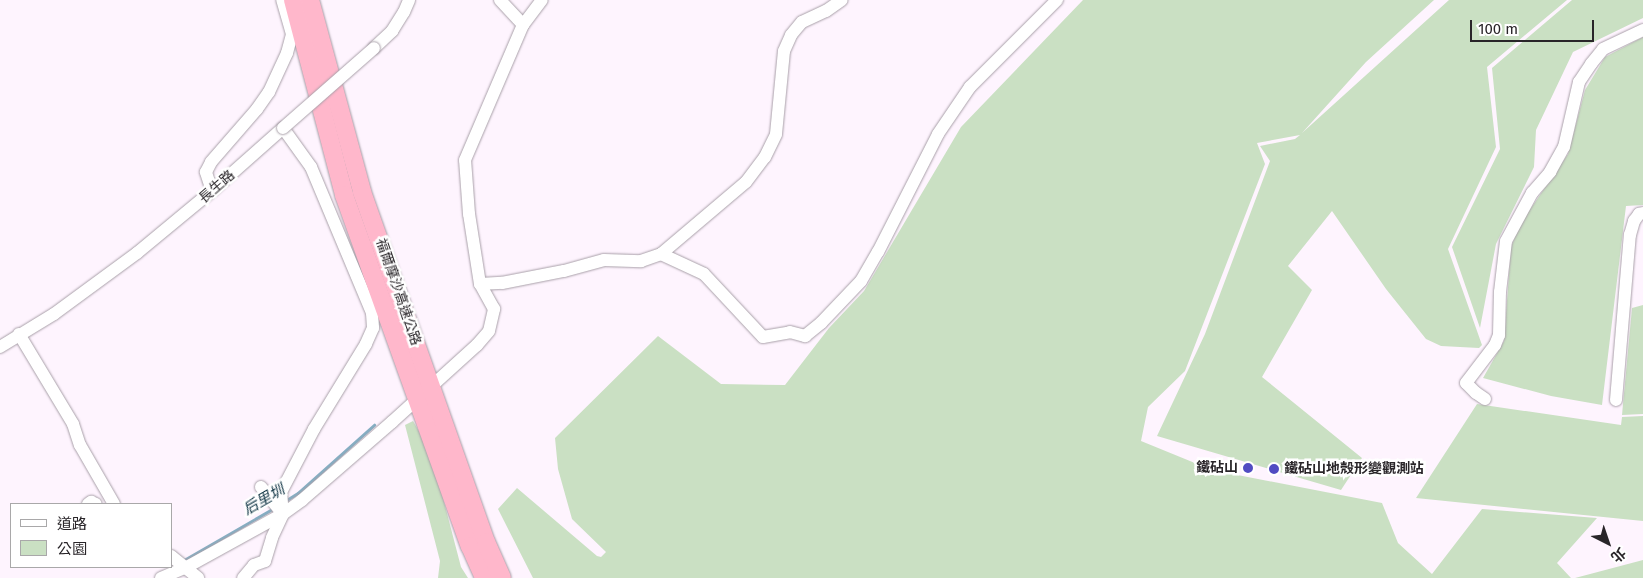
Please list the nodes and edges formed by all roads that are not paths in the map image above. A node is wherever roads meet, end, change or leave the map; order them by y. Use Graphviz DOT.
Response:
graph roads {
  1 [pos="282,0"];
  2 [pos="293,0"];
  3 [pos="310,0"];
  4 [pos="409,0"];
  5 [pos="500,0"];
  6 [pos="542,0"];
  7 [pos="842,0"];
  8 [pos="1057,0"];
  9 [pos="523,25"];
  10 [pos="1643,30"];
  11 [pos="283,128"];
  12 [pos="212,191"];
  13 [pos="1643,213"];
  14 [pos="661,254"];
  15 [pos="480,284"];
  16 [pos="19,334"];
  17 [pos="0,347"];
  18 [pos="1485,399"];
  19 [pos="1616,400"];
  20 [pos="261,487"];
  21 [pos="113,503"];
  22 [pos="283,514"];
  23 [pos="172,557"];
  24 [pos="185,568"];
  25 [pos="161,578"];
  26 [pos="198,578"];
  27 [pos="243,578"];
  28 [pos="484,578"];
  29 [pos="502,578"];
  1 -- 12 [label="street"];
  2 -- 28 [label="highway, 福爾摩沙高速公路"];
  3 -- 29 [label="highway, 福爾摩沙高速公路"];
  4 -- 11 [label="street, 長生路, bridge"];
  5 -- 9 [label="street"];
  6 -- 9 [label="street"];
  7 -- 14 [label="street"];
  8 -- 14 [label="street"];
  9 -- 15 [label="street"];
  10 -- 18 [label="street"];
  11 -- 12 [label="street, 長生路"];
  11 -- 22 [label="street"];
  12 -- 16 [label="street, 長生路"];
  13 -- 19 [label="street"];
  14 -- 15 [label="street"];
  15 -- 22 [label="street"];
  16 -- 17 [label="street, 長生路"];
  16 -- 21 [label="street"];
  20 -- 22 [label="street"];
  22 -- 24 [label="street"];
  22 -- 27 [label="street"];
  23 -- 24 [label="street"];
  24 -- 25 [label="street"];
  24 -- 26 [label="street"];
}
